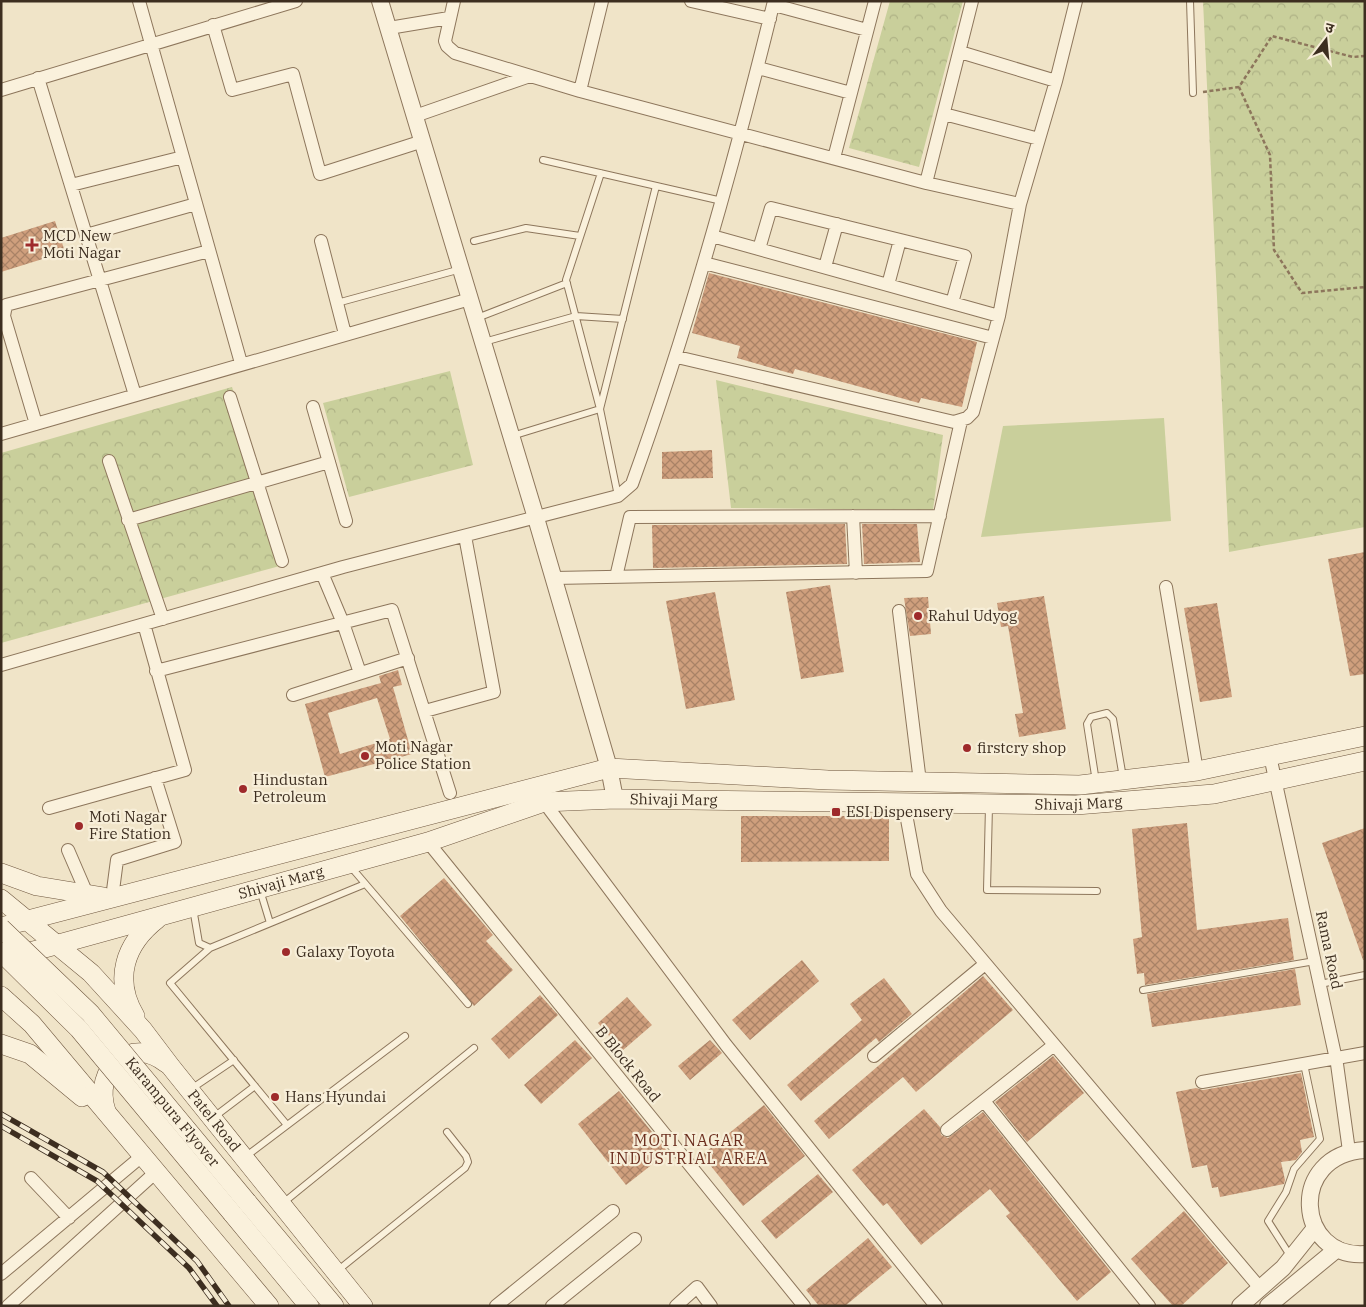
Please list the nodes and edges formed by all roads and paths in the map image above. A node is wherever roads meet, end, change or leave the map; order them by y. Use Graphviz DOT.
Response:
graph roads {
  1 [pos="139,1"];
  2 [pos="296,1"];
  3 [pos="380,1"];
  4 [pos="454,1"];
  5 [pos="602,1"];
  6 [pos="691,1"];
  7 [pos="875,1"];
  8 [pos="972,1"];
  9 [pos="1076,1"];
  10 [pos="1190,1"];
  11 [pos="774,3"];
  12 [pos="449,18"];
  13 [pos="770,19"];
  14 [pos="213,25"];
  15 [pos="389,28"];
  16 [pos="868,30"];
  17 [pos="151,43"];
  18 [pos="960,52"];
  19 [pos="1365,56"];
  20 [pos="758,68"];
  21 [pos="530,76"];
  22 [pos="38,78"];
  23 [pos="1056,81"];
  24 [pos="1239,87"];
  25 [pos="1,90"];
  26 [pos="580,91"];
  27 [pos="851,93"];
  28 [pos="1192,93"];
  29 [pos="944,114"];
  30 [pos="415,116"];
  31 [pos="742,133"];
  32 [pos="1038,139"];
  33 [pos="423,141"];
  34 [pos="183,157"];
  35 [pos="834,158"];
  36 [pos="542,160"];
  37 [pos="601,173"];
  38 [pos="926,183"];
  39 [pos="71,185"];
  40 [pos="656,186"];
  41 [pos="722,201"];
  42 [pos="196,204"];
  43 [pos="1020,204"];
  44 [pos="836,224"];
  45 [pos="86,235"];
  46 [pos="580,236"];
  47 [pos="712,236"];
  48 [pos="900,240"];
  49 [pos="320,241"];
  50 [pos="474,241"];
  51 [pos="759,249"];
  52 [pos="209,251"];
  53 [pos="704,263"];
  54 [pos="825,268"];
  55 [pos="461,269"];
  56 [pos="100,280"];
  57 [pos="567,283"];
  58 [pos="888,285"];
  59 [pos="1365,286"];
  60 [pos="470,298"];
  61 [pos="337,303"];
  62 [pos="952,303"];
  63 [pos="5,304"];
  64 [pos="576,316"];
  65 [pos="999,316"];
  66 [pos="476,319"];
  67 [pos="623,320"];
  68 [pos="345,334"];
  69 [pos="993,338"];
  70 [pos="483,342"];
  71 [pos="677,357"];
  72 [pos="241,363"];
  73 [pos="134,395"];
  74 [pos="230,397"];
  75 [pos="313,407"];
  76 [pos="600,409"];
  77 [pos="961,421"];
  78 [pos="36,424"];
  79 [pos="1,434"];
  80 [pos="511,436"];
  81 [pos="109,460"];
  82 [pos="329,462"];
  83 [pos="256,483"];
  84 [pos="618,496"];
  85 [pos="853,516"];
  86 [pos="940,516"];
  87 [pos="536,518"];
  88 [pos="128,520"];
  89 [pos="346,521"];
  90 [pos="465,536"];
  91 [pos="282,562"];
  92 [pos="856,572"];
  93 [pos="322,573"];
  94 [pos="616,577"];
  95 [pos="554,578"];
  96 [pos="1166,587"];
  97 [pos="899,611"];
  98 [pos="163,618"];
  99 [pos="343,622"];
  100 [pos="144,624"];
  101 [pos="408,658"];
  102 [pos="1,665"];
  103 [pos="156,672"];
  104 [pos="360,674"];
  105 [pos="293,695"];
  106 [pos="425,711"];
  107 [pos="1365,736"];
  108 [pos="1270,756"];
  109 [pos="1365,761"];
  110 [pos="609,768"];
  111 [pos="1197,771"];
  112 [pos="155,778"];
  113 [pos="1123,780"];
  114 [pos="1275,781"];
  115 [pos="920,782"];
  116 [pos="1097,783"];
  117 [pos="450,793"];
  118 [pos="615,799"];
  119 [pos="544,802"];
  120 [pos="904,803"];
  121 [pos="989,804"];
  122 [pos="49,808"];
  123 [pos="428,842"];
  124 [pos="68,850"];
  125 [pos="348,864"];
  126 [pos="1,872"];
  127 [pos="365,884"];
  128 [pos="259,888"];
  129 [pos="1097,891"];
  130 [pos="87,894"];
  131 [pos="112,898"];
  132 [pos="1,899"];
  133 [pos="192,907"];
  134 [pos="162,915"];
  135 [pos="27,920"];
  136 [pos="270,923"];
  137 [pos="1,928"];
  138 [pos="56,944"];
  139 [pos="210,948"];
  140 [pos="1,952"];
  141 [pos="1,960"];
  142 [pos="1315,961"];
  143 [pos="985,964"];
  144 [pos="1365,975"];
  145 [pos="1320,984"];
  146 [pos="1143,990"];
  147 [pos="1,996"];
  148 [pos="468,1004"];
  149 [pos="143,1030"];
  150 [pos="405,1036"];
  151 [pos="1,1044"];
  152 [pos="1054,1045"];
  153 [pos="474,1048"];
  154 [pos="1365,1053"];
  155 [pos="874,1056"];
  156 [pos="1336,1058"];
  157 [pos="234,1060"];
  158 [pos="1304,1064"];
  159 [pos="171,1067"];
  160 [pos="1202,1082"];
  161 [pos="255,1086"];
  162 [pos="190,1090"];
  163 [pos="984,1101"];
  164 [pos="106,1111"];
  165 [pos="213,1118"];
  166 [pos="287,1125"];
  167 [pos="118,1127"];
  168 [pos="947,1130"];
  169 [pos="447,1132"];
  170 [pos="1357,1151"];
  171 [pos="142,1156"];
  172 [pos="244,1157"];
  173 [pos="156,1172"];
  174 [pos="31,1178"];
  175 [pos="282,1204"];
  176 [pos="240,1208"];
  177 [pos="613,1211"];
  178 [pos="69,1218"];
  179 [pos="1315,1228"];
  180 [pos="635,1239"];
  181 [pos="1337,1249"];
  182 [pos="1365,1254"];
  183 [pos="1291,1257"];
  184 [pos="336,1272"];
  185 [pos="1,1274"];
  186 [pos="1260,1288"];
  187 [pos="8,1306"];
  188 [pos="269,1306"];
  189 [pos="309,1306"];
  190 [pos="334,1306"];
  191 [pos="363,1306"];
  192 [pos="496,1306"];
  193 [pos="552,1306"];
  194 [pos="676,1306"];
  195 [pos="711,1306"];
  196 [pos="804,1306"];
  197 [pos="936,1306"];
  198 [pos="1149,1306"];
  199 [pos="1240,1306"];
  200 [pos="1268,1306"];
  1 -- 17 [label="street"];
  2 -- 14 [label="street"];
  3 -- 15 [label="street"];
  4 -- 12 [label="street"];
  5 -- 26 [label="street"];
  6 -- 13 [label="street"];
  7 -- 16 [label="street"];
  8 -- 18 [label="street"];
  9 -- 23 [label="street"];
  10 -- 28 [label="lane"];
  11 -- 13 [label="street"];
  11 -- 16 [label="street"];
  12 -- 15 [label="street"];
  12 -- 21 [label="street"];
  13 -- 20 [label="street"];
  14 -- 17 [label="street"];
  14 -- 33 [label="street"];
  15 -- 30 [label="street"];
  16 -- 27 [label="street"];
  17 -- 22 [label="street"];
  17 -- 34 [label="street"];
  18 -- 23 [label="street"];
  18 -- 29 [label="street"];
  19 -- 24 [label="path"];
  20 -- 27 [label="street"];
  20 -- 31 [label="street"];
  21 -- 26 [label="street"];
  21 -- 30 [label="street"];
  22 -- 25 [label="street"];
  22 -- 39 [label="street"];
  23 -- 32 [label="street"];
  24 -- 28 [label="path"];
  24 -- 59 [label="path"];
  26 -- 31 [label="street"];
  27 -- 35 [label="street"];
  29 -- 32 [label="street"];
  29 -- 38 [label="street"];
  30 -- 33 [label="street"];
  31 -- 35 [label="street"];
  31 -- 41 [label="street"];
  32 -- 43 [label="street"];
  33 -- 55 [label="street"];
  34 -- 39 [label="street"];
  34 -- 42 [label="street"];
  35 -- 38 [label="street"];
  36 -- 37 [label="lane"];
  37 -- 40 [label="lane"];
  37 -- 46 [label="lane"];
  38 -- 43 [label="street"];
  39 -- 45 [label="street"];
  40 -- 41 [label="lane"];
  40 -- 67 [label="lane"];
  41 -- 47 [label="street"];
  42 -- 45 [label="street"];
  42 -- 52 [label="street"];
  43 -- 65 [label="street"];
  44 -- 48 [label="street"];
  44 -- 51 [label="street"];
  44 -- 54 [label="street"];
  45 -- 56 [label="street"];
  46 -- 50 [label="lane"];
  46 -- 57 [label="lane"];
  47 -- 51 [label="street"];
  47 -- 53 [label="street"];
  48 -- 58 [label="street"];
  48 -- 62 [label="street"];
  49 -- 61 [label="street"];
  51 -- 54 [label="street"];
  52 -- 56 [label="street"];
  52 -- 72 [label="street"];
  53 -- 69 [label="street"];
  53 -- 71 [label="street"];
  54 -- 58 [label="street"];
  55 -- 60 [label="street"];
  55 -- 61 [label="lane"];
  56 -- 63 [label="street"];
  56 -- 73 [label="street"];
  57 -- 64 [label="lane"];
  57 -- 66 [label="lane"];
  58 -- 62 [label="street"];
  60 -- 66 [label="street"];
  60 -- 68 [label="street"];
  61 -- 68 [label="street"];
  62 -- 65 [label="street"];
  63 -- 78 [label="street"];
  64 -- 67 [label="lane"];
  64 -- 70 [label="lane"];
  64 -- 76 [label="lane"];
  65 -- 69 [label="street"];
  66 -- 70 [label="street"];
  67 -- 76 [label="lane"];
  68 -- 72 [label="street"];
  69 -- 77 [label="street"];
  70 -- 80 [label="street"];
  71 -- 77 [label="street"];
  71 -- 84 [label="street"];
  72 -- 73 [label="street"];
  73 -- 78 [label="street"];
  74 -- 83 [label="street"];
  75 -- 82 [label="street"];
  76 -- 80 [label="lane"];
  76 -- 84 [label="lane"];
  77 -- 86 [label="street"];
  78 -- 79 [label="street"];
  80 -- 87 [label="street"];
  81 -- 88 [label="street"];
  82 -- 83 [label="street"];
  82 -- 89 [label="street"];
  83 -- 88 [label="street"];
  83 -- 91 [label="street"];
  84 -- 87 [label="street"];
  85 -- 86 [label="street"];
  85 -- 92 [label="street"];
  85 -- 94 [label="street"];
  86 -- 92 [label="street"];
  87 -- 90 [label="street"];
  87 -- 95 [label="street"];
  88 -- 98 [label="street"];
  90 -- 93 [label="street"];
  90 -- 106 [label="street"];
  92 -- 94 [label="street"];
  93 -- 98 [label="street"];
  93 -- 99 [label="street"];
  94 -- 95 [label="street"];
  95 -- 110 [label="street"];
  96 -- 111 [label="street"];
  97 -- 115 [label="street"];
  98 -- 100 [label="street"];
  99 -- 101 [label="street"];
  99 -- 103 [label="street"];
  99 -- 104 [label="street"];
  100 -- 102 [label="street"];
  100 -- 103 [label="street"];
  101 -- 104 [label="street"];
  101 -- 106 [label="street"];
  103 -- 112 [label="street"];
  104 -- 105 [label="street"];
  106 -- 117 [label="street"];
  107 -- 108 [label="main road, Shivaji Marg"];
  108 -- 111 [label="main road, Shivaji Marg"];
  108 -- 114 [label="street, Rama Road"];
  109 -- 114 [label="main road, Shivaji Marg"];
  110 -- 115 [label="main road, Shivaji Marg"];
  110 -- 118 [label="street"];
  110 -- 131 [label="main road, Shivaji Marg"];
  111 -- 113 [label="main road, Shivaji Marg"];
  112 -- 122 [label="street"];
  112 -- 131 [label="street"];
  113 -- 116 [label="main road, Shivaji Marg"];
  113 -- 116 [label="lane"];
  114 -- 121 [label="main road, Shivaji Marg"];
  114 -- 142 [label="street, Rama Road"];
  115 -- 116 [label="main road, Shivaji Marg"];
  118 -- 119 [label="main road, Shivaji Marg"];
  118 -- 120 [label="main road, Shivaji Marg"];
  119 -- 123 [label="main road, Shivaji Marg"];
  119 -- 197 [label="street"];
  120 -- 121 [label="main road, Shivaji Marg"];
  120 -- 143 [label="street"];
  121 -- 129 [label="lane"];
  123 -- 125 [label="main road, Shivaji Marg"];
  123 -- 196 [label="street, B Block Road"];
  124 -- 130 [label="street"];
  125 -- 127 [label="lane"];
  125 -- 128 [label="main road, Shivaji Marg"];
  126 -- 130 [label="main road"];
  127 -- 136 [label="lane"];
  127 -- 148 [label="lane"];
  128 -- 133 [label="main road, Shivaji Marg"];
  128 -- 136 [label="lane"];
  130 -- 131 [label="main road"];
  131 -- 135 [label="main road, Shivaji Marg"];
  132 -- 135 [label="main road, Patel Road"];
  133 -- 134 [label="main road, Shivaji Marg"];
  133 -- 139 [label="lane"];
  134 -- 138 [label="main road, Shivaji Marg"];
  134 -- 149 [label="main road"];
  135 -- 137 [label="main road, Shivaji Marg"];
  135 -- 138 [label="main road, Patel Road"];
  136 -- 139 [label="lane"];
  137 -- 176 [label="main road, Karampura Flyover, bridge"];
  138 -- 141 [label="main road, Shivaji Marg"];
  138 -- 149 [label="main road, Patel Road"];
  139 -- 157 [label="lane"];
  140 -- 176 [label="main road, Karampura Flyover, bridge"];
  142 -- 145 [label="street, Rama Road"];
  142 -- 146 [label="lane"];
  143 -- 152 [label="street"];
  143 -- 155 [label="street"];
  144 -- 145 [label="lane"];
  145 -- 156 [label="street, Rama Road"];
  147 -- 164 [label="main road"];
  149 -- 159 [label="main road, Patel Road"];
  150 -- 166 [label="lane"];
  151 -- 167 [label="main road"];
  152 -- 163 [label="street"];
  152 -- 186 [label="street"];
  153 -- 175 [label="lane"];
  154 -- 156 [label="street"];
  156 -- 158 [label="street"];
  156 -- 170 [label="street, Rama Road"];
  157 -- 161 [label="lane"];
  157 -- 162 [label="lane"];
  158 -- 160 [label="street"];
  158 -- 183 [label="lane"];
  159 -- 162 [label="main road, Patel Road"];
  159 -- 164 [label="main road"];
  161 -- 165 [label="lane"];
  161 -- 166 [label="lane"];
  162 -- 165 [label="main road, Patel Road"];
  163 -- 168 [label="street"];
  163 -- 198 [label="street"];
  164 -- 167 [label="main road"];
  165 -- 172 [label="main road, Patel Road"];
  166 -- 172 [label="lane"];
  167 -- 171 [label="main road"];
  169 -- 184 [label="lane"];
  170 -- 179 [label="street"];
  171 -- 173 [label="main road"];
  171 -- 178 [label="street"];
  172 -- 175 [label="main road, Patel Road"];
  173 -- 187 [label="street"];
  173 -- 188 [label="main road"];
  174 -- 178 [label="street"];
  175 -- 184 [label="main road, Patel Road"];
  176 -- 189 [label="main road, Karampura Flyover"];
  176 -- 190 [label="main road, Karampura Flyover"];
  177 -- 192 [label="street"];
  178 -- 185 [label="street"];
  179 -- 181 [label="street"];
  179 -- 183 [label="street"];
  180 -- 193 [label="street"];
  181 -- 182 [label="street"];
  181 -- 200 [label="street"];
  183 -- 186 [label="street"];
  184 -- 191 [label="main road, Patel Road"];
  186 -- 199 [label="street"];
  194 -- 195 [label="street"];
}
